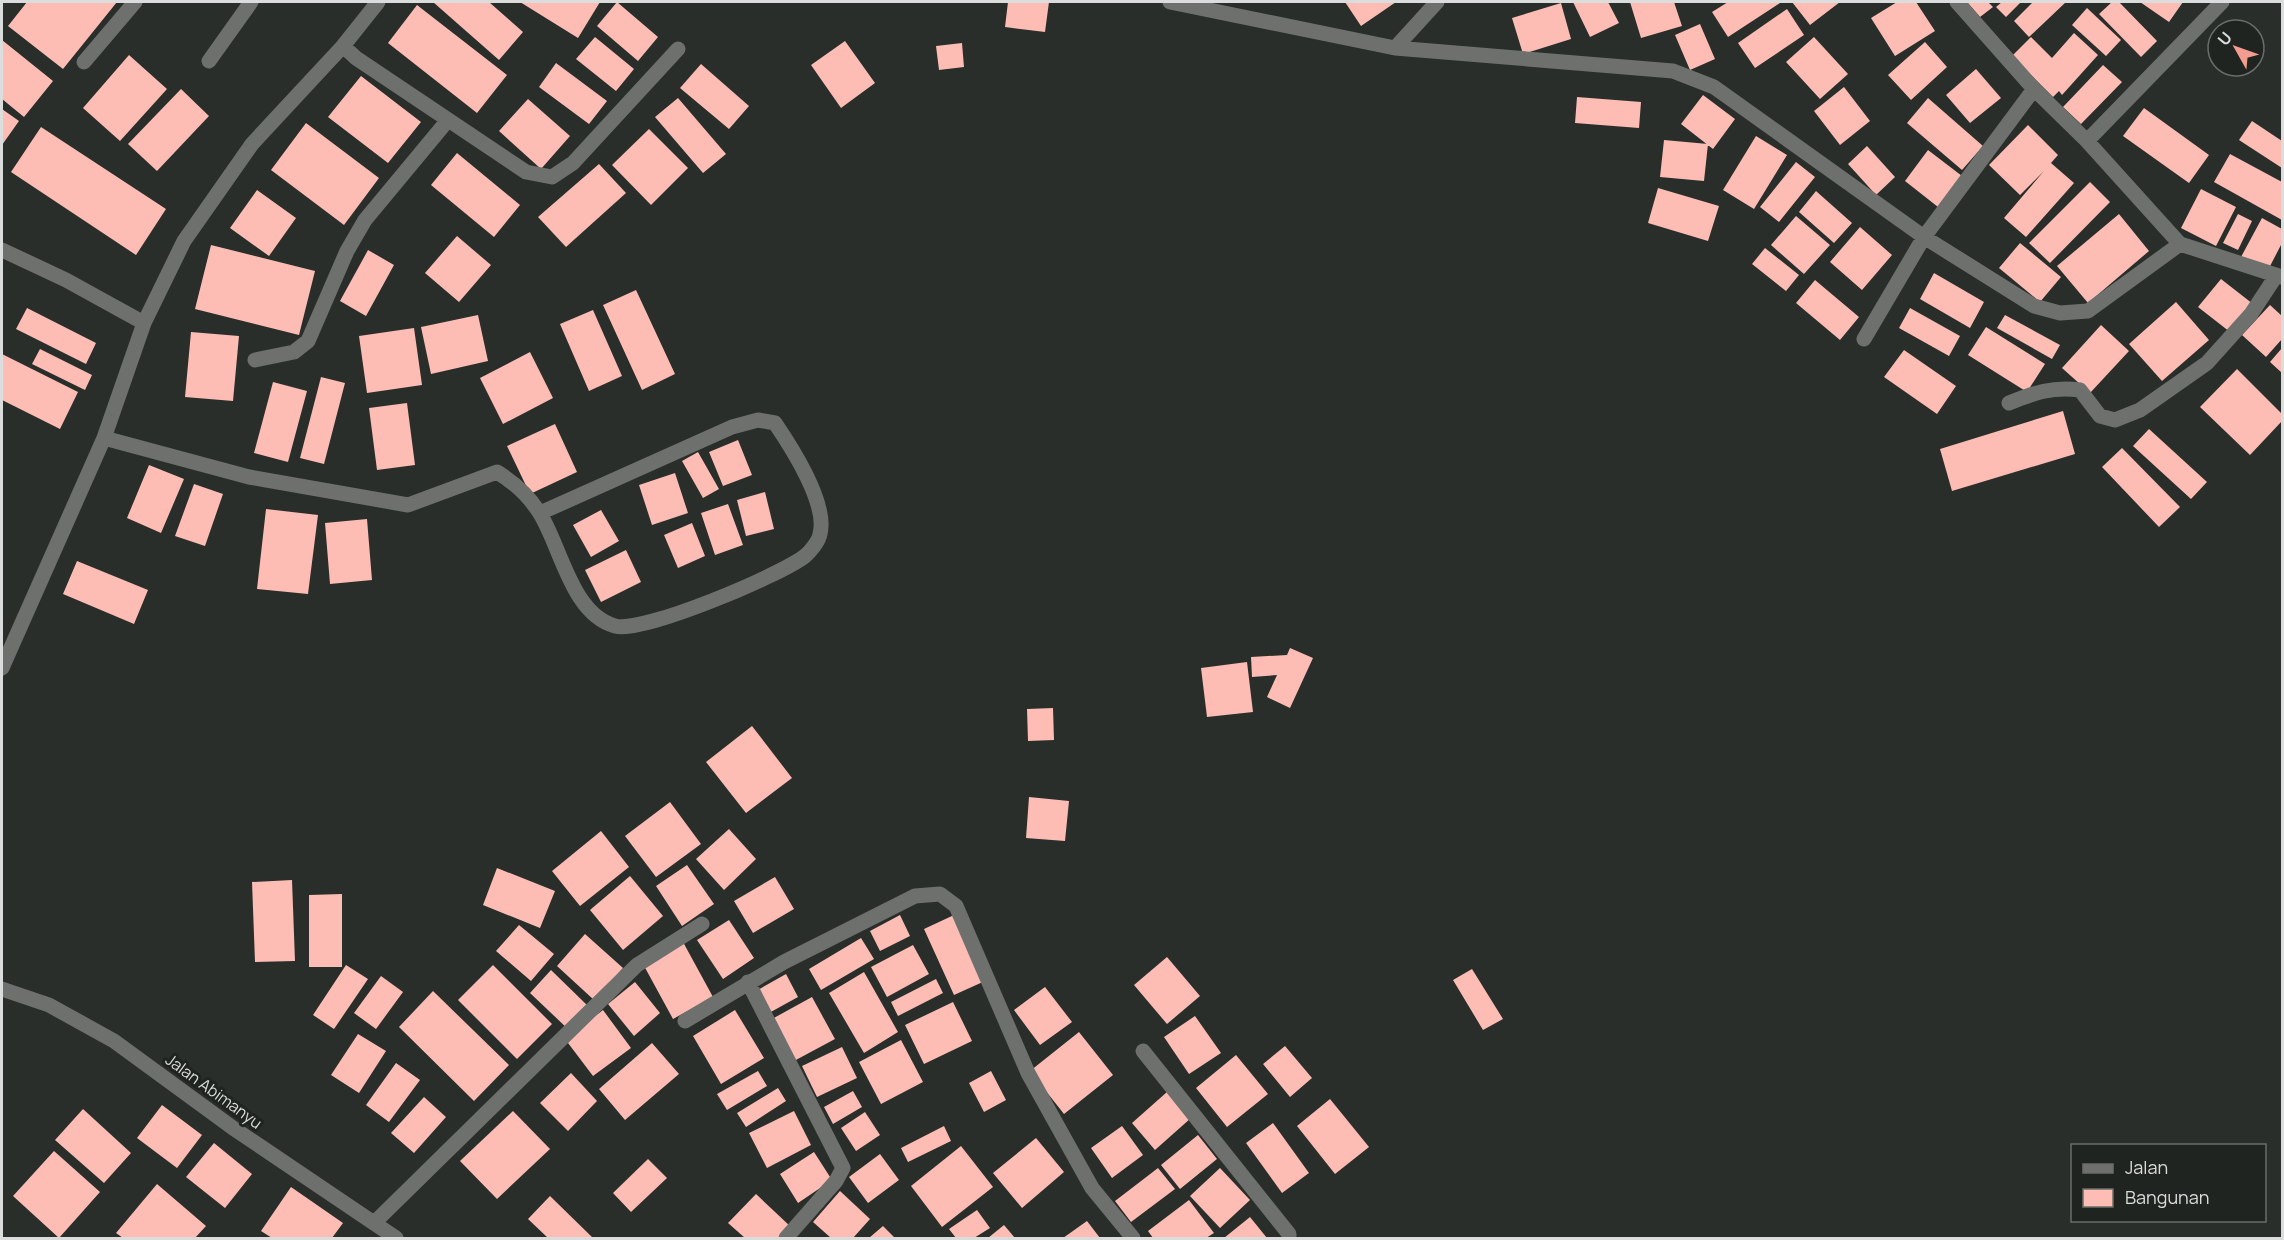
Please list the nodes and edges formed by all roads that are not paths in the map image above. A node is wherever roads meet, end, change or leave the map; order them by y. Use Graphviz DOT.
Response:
graph roads {
  1 [pos="135,2"];
  2 [pos="251,2"];
  3 [pos="378,2"];
  4 [pos="1170,2"];
  5 [pos="1437,2"];
  6 [pos="1957,2"];
  7 [pos="2222,2"];
  8 [pos="1223,6"];
  9 [pos="343,46"];
  10 [pos="1395,48"];
  11 [pos="678,49"];
  12 [pos="209,61"];
  13 [pos="84,62"];
  14 [pos="2034,89"];
  15 [pos="448,120"];
  16 [pos="2087,141"];
  17 [pos="1924,237"];
  18 [pos="2180,244"];
  19 [pos="2,250"];
  20 [pos="2279,277"];
  21 [pos="144,323"];
  22 [pos="1864,339"];
  23 [pos="255,360"];
  24 [pos="2009,403"];
  25 [pos="104,438"];
  26 [pos="540,513"];
  27 [pos="2,668"];
  28 [pos="702,924"];
  29 [pos="748,982"];
  30 [pos="2,989"];
  31 [pos="685,1021"];
  32 [pos="1143,1051"];
  33 [pos="385,1233"];
  34 [pos="786,1239"];
  35 [pos="1133,1239"];
  36 [pos="1289,1239"];
  1 -- 13 [label="street"];
  2 -- 12 [label="street"];
  3 -- 9 [label="street"];
  4 -- 8 [label="street"];
  5 -- 10 [label="street"];
  6 -- 14 [label="street"];
  7 -- 16 [label="street"];
  8 -- 10 [label="street"];
  9 -- 15 [label="street"];
  9 -- 21 [label="street"];
  10 -- 17 [label="street"];
  11 -- 15 [label="street"];
  14 -- 16 [label="street"];
  14 -- 17 [label="street"];
  15 -- 23 [label="street"];
  16 -- 18 [label="street"];
  17 -- 18 [label="street"];
  17 -- 22 [label="street"];
  18 -- 20 [label="street"];
  19 -- 21 [label="street"];
  20 -- 24 [label="street"];
  21 -- 25 [label="street"];
  25 -- 26 [label="street"];
  25 -- 27 [label="street"];
  26 -- 26 [label="street"];
  28 -- 33 [label="street"];
  29 -- 31 [label="street"];
  29 -- 34 [label="street"];
  29 -- 35 [label="street"];
  30 -- 33 [label="street, Jalan Abimanyu"];
  32 -- 36 [label="street"];
}
